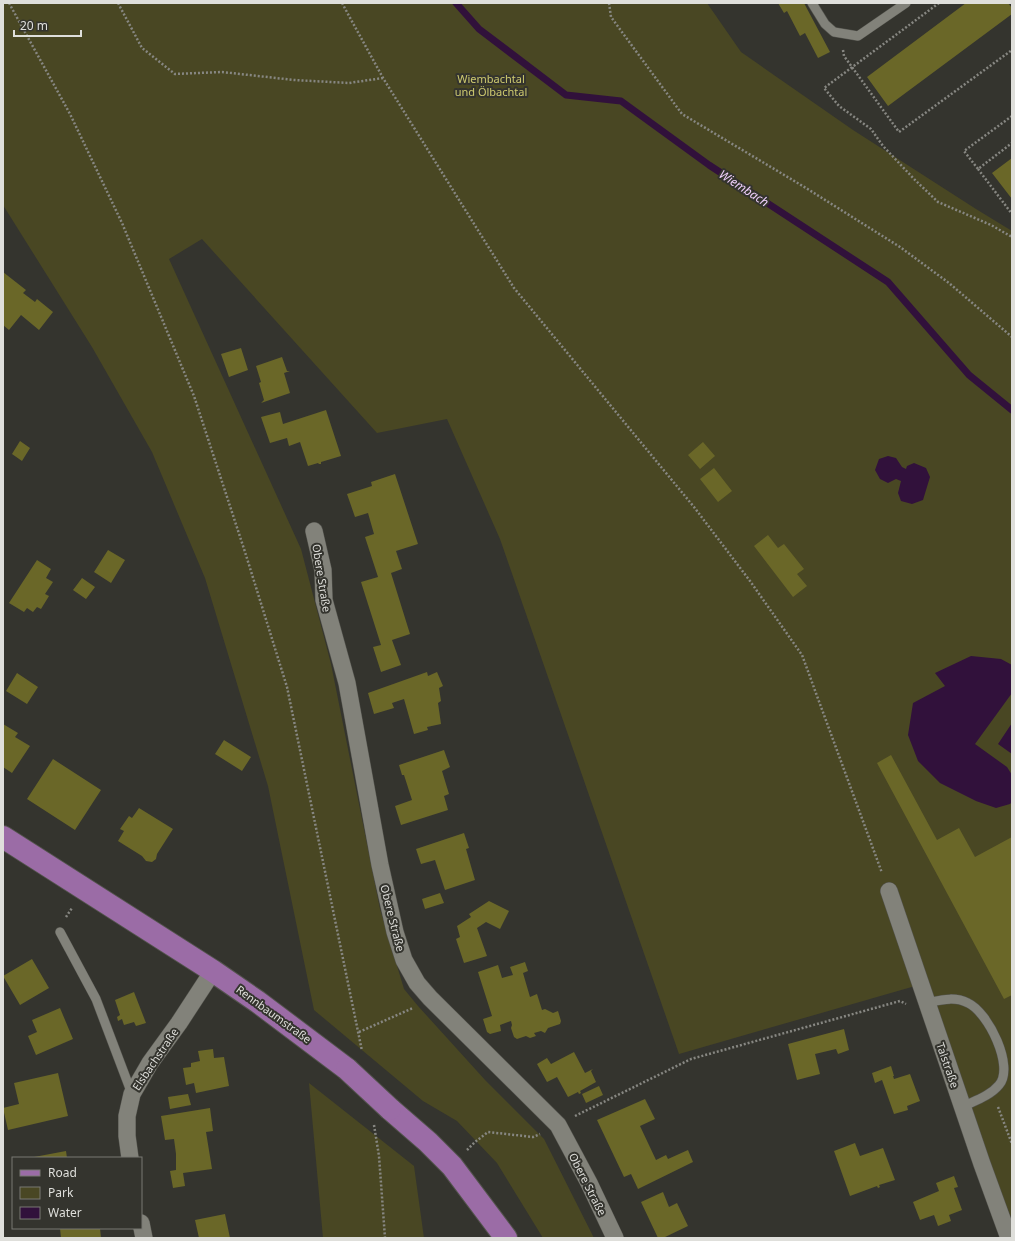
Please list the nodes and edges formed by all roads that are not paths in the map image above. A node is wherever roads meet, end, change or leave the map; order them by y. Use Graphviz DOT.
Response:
graph roads {
  1 [pos="812,3"];
  2 [pos="906,3"];
  3 [pos="314,531"];
  4 [pos="3,837"];
  5 [pos="889,890"];
  6 [pos="60,932"];
  7 [pos="213,971"];
  8 [pos="926,1003"];
  9 [pos="132,1094"];
  10 [pos="962,1107"];
  11 [pos="130,1157"];
  12 [pos="142,1228"];
  13 [pos="144,1238"];
  14 [pos="506,1238"];
  15 [pos="615,1238"];
  16 [pos="1009,1238"];
  1 -- 2 [label="lane"];
  3 -- 15 [label="street, Obere Straße"];
  4 -- 7 [label="main road, Rennbaumstraße"];
  5 -- 8 [label="street, Talstraße"];
  6 -- 9 [label="lane"];
  7 -- 9 [label="street, Elsbachstraße"];
  7 -- 14 [label="main road, Rennbaumstraße, bridge"];
  8 -- 10 [label="street, Talstraße"];
  8 -- 10 [label="lane"];
  9 -- 11 [label="street, Elsbachstraße"];
  10 -- 16 [label="street, Talstraße"];
  12 -- 13 [label="street"];
}
